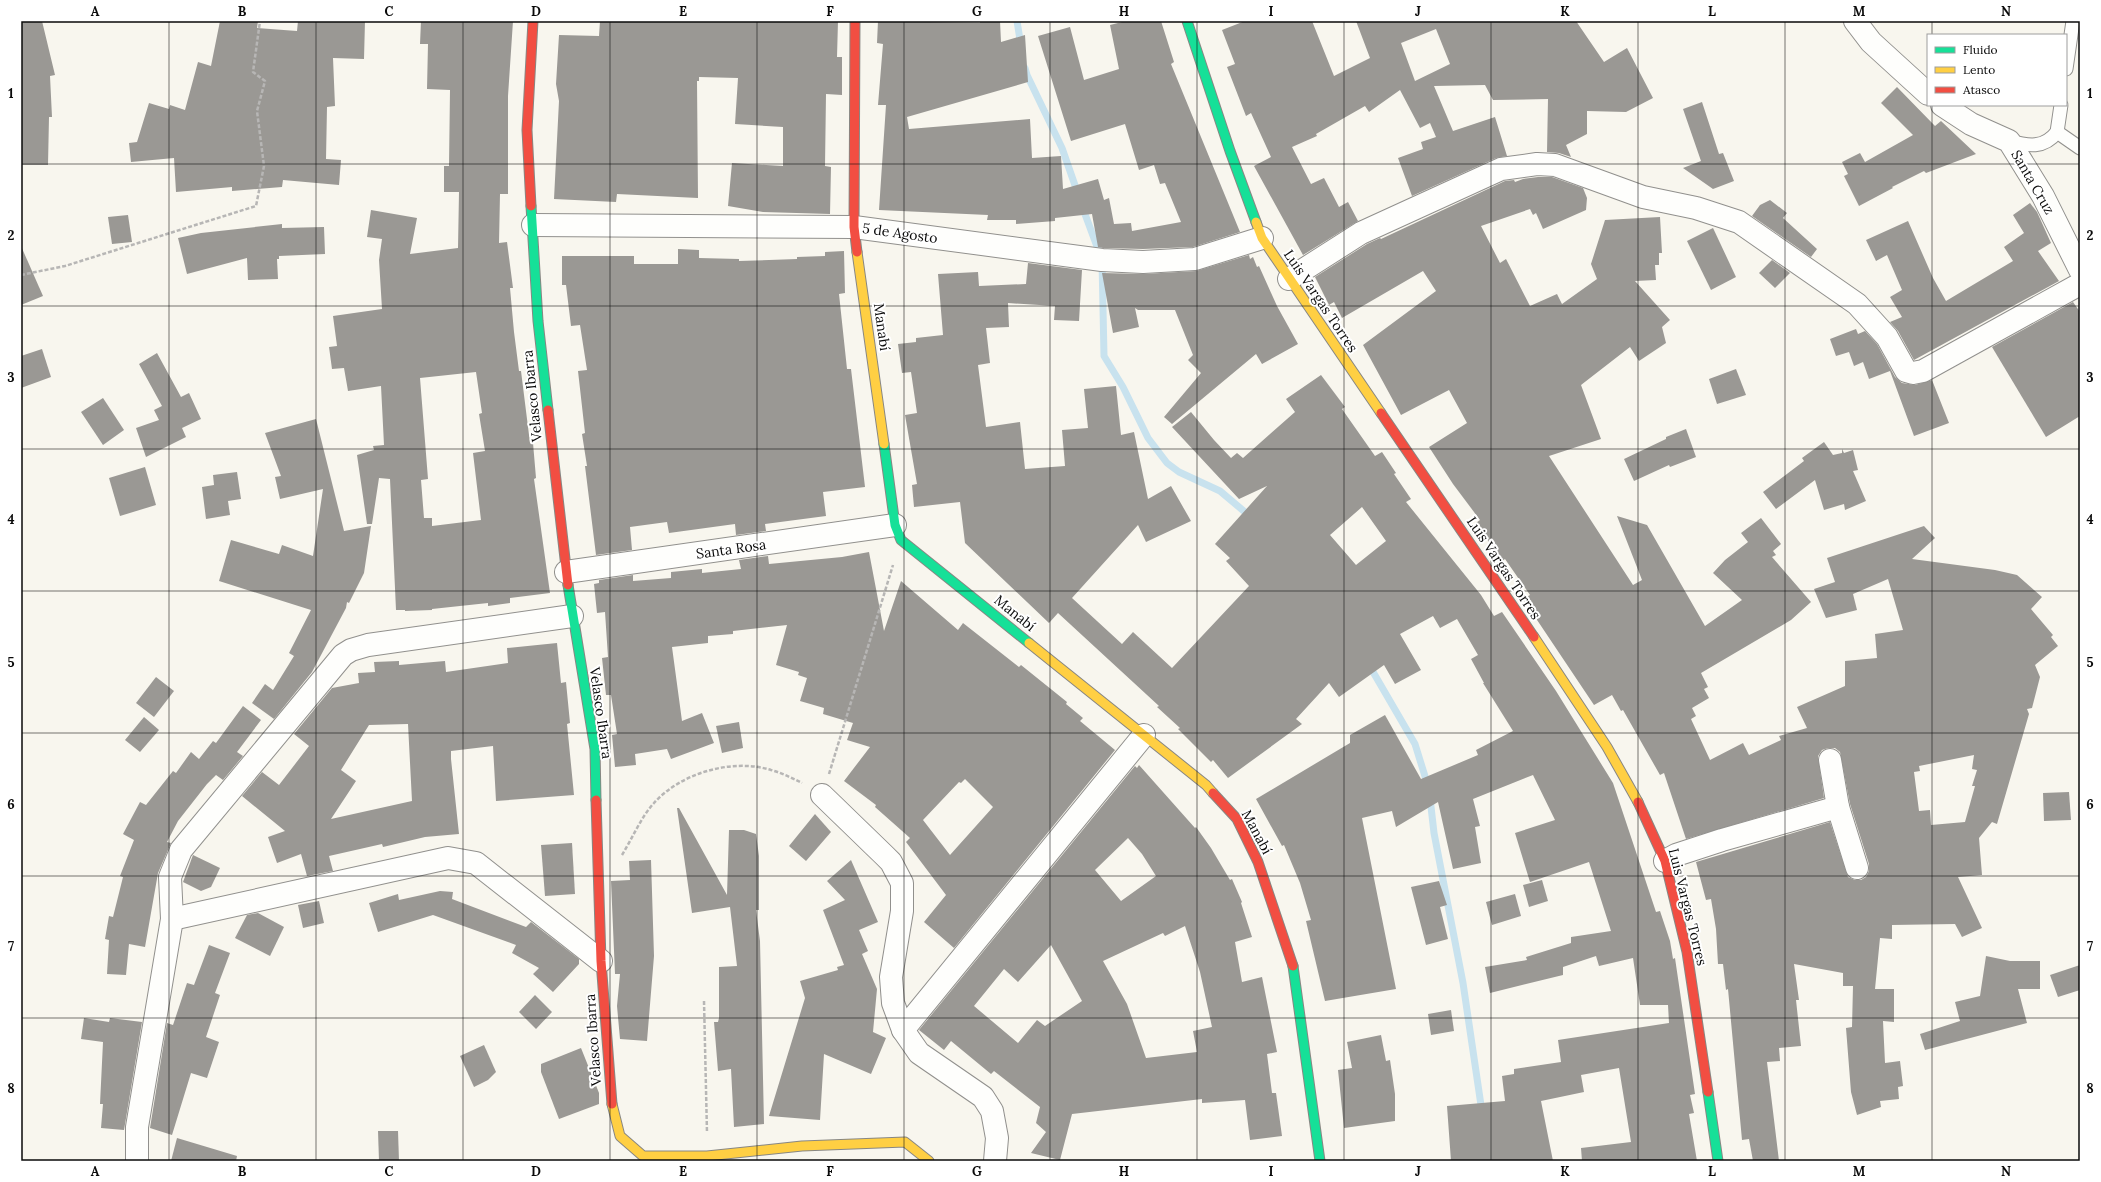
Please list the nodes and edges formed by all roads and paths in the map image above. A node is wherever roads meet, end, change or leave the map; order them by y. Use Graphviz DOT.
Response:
graph roads {
  1 [pos="260,21"];
  2 [pos="533,21"];
  3 [pos="855,21"];
  4 [pos="1187,21"];
  5 [pos="1855,21"];
  6 [pos="2073,21"];
  7 [pos="2067,62"];
  8 [pos="1927,93"];
  9 [pos="1944,106"];
  10 [pos="2061,106"];
  11 [pos="2057,132"];
  12 [pos="2009,141"];
  13 [pos="2080,148"];
  14 [pos="533,225"];
  15 [pos="854,227"];
  16 [pos="1262,238"];
  17 [pos="2080,270"];
  18 [pos="21,275"];
  19 [pos="1289,279"];
  20 [pos="2080,284"];
  21 [pos="898,532"];
  22 [pos="566,572"];
  23 [pos="572,616"];
  24 [pos="1144,735"];
  25 [pos="1830,760"];
  26 [pos="822,795"];
  27 [pos="1838,807"];
  28 [pos="621,856"];
  29 [pos="1665,861"];
  30 [pos="1857,868"];
  31 [pos="172,919"];
  32 [pos="601,961"];
  33 [pos="704,1001"];
  34 [pos="903,1030"];
  35 [pos="707,1156"];
  36 [pos="137,1161"];
  37 [pos="929,1161"];
  38 [pos="995,1161"];
  39 [pos="1320,1161"];
  40 [pos="1718,1161"];
  1 -- 18 [label="path"];
  2 -- 14 [label="street, Velasco Ibarra"];
  3 -- 15 [label="street, Manabí"];
  4 -- 16 [label="street, Luis Vargas Torres"];
  5 -- 8 [label="street"];
  6 -- 7 [label="lane"];
  9 -- 12 [label="street, Santa Cruz"];
  10 -- 11 [label="lane"];
  11 -- 12 [label="lane"];
  11 -- 13 [label="lane"];
  12 -- 17 [label="street, Santa Cruz"];
  14 -- 15 [label="street, 5 de Agosto"];
  14 -- 22 [label="street, Velasco Ibarra"];
  15 -- 16 [label="street, 5 de Agosto"];
  15 -- 21 [label="street, Manabí"];
  16 -- 19 [label="street, Luis Vargas Torres"];
  19 -- 20 [label="street"];
  19 -- 29 [label="street, Luis Vargas Torres"];
  21 -- 22 [label="street, Santa Rosa"];
  21 -- 24 [label="street, Manabí"];
  21 -- 26 [label="path"];
  22 -- 23 [label="street, Velasco Ibarra"];
  23 -- 31 [label="street"];
  23 -- 32 [label="street, Velasco Ibarra"];
  24 -- 34 [label="street"];
  24 -- 39 [label="street, Manabí"];
  25 -- 27 [label="street"];
  26 -- 28 [label="path"];
  26 -- 34 [label="street"];
  27 -- 29 [label="street"];
  27 -- 30 [label="street"];
  29 -- 40 [label="street, Luis Vargas Torres"];
  31 -- 32 [label="street"];
  31 -- 36 [label="street"];
  32 -- 35 [label="street, Velasco Ibarra"];
  33 -- 35 [label="path"];
  34 -- 38 [label="street"];
  35 -- 37 [label="street, Velasco Ibarra"];
}
